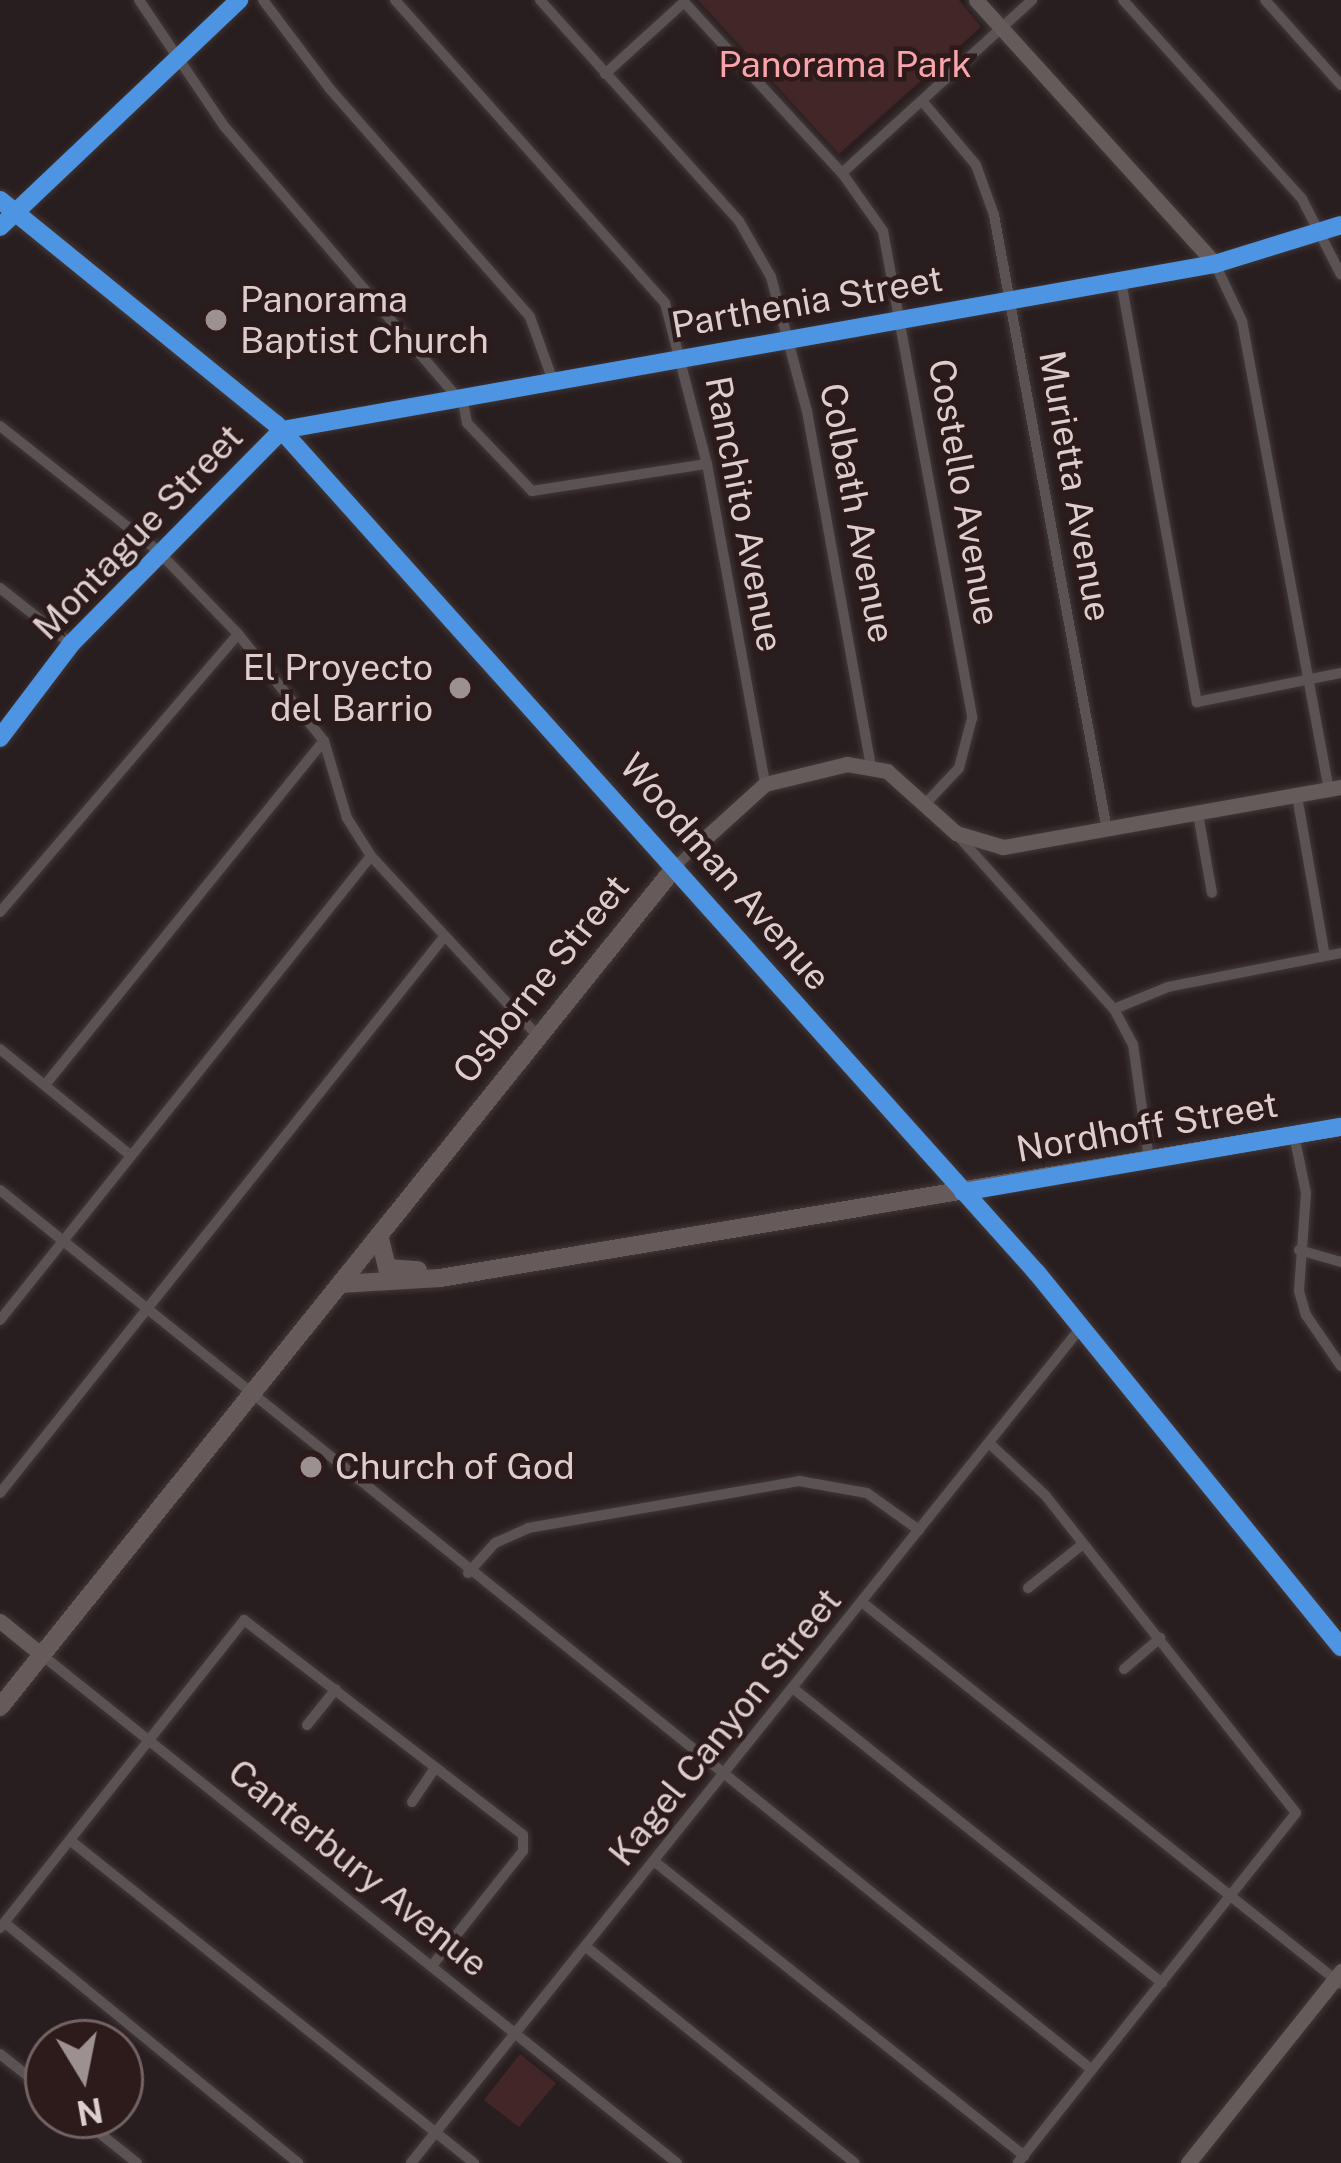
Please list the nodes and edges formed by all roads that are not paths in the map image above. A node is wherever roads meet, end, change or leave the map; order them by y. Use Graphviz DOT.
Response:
graph roads {
  1 [pos="139,0"];
  2 [pos="239,0"];
  3 [pos="263,0"];
  4 [pos="395,0"];
  5 [pos="540,0"];
  6 [pos="976,0"];
  7 [pos="1032,0"];
  8 [pos="1123,0"];
  9 [pos="1265,0"];
  10 [pos="1001,27"];
  11 [pos="173,57"];
  12 [pos="605,74"];
  13 [pos="1341,85"];
  14 [pos="922,102"];
  15 [pos="842,173"];
  16 [pos="8,206"];
  17 [pos="1341,225"];
  18 [pos="0,227"];
  19 [pos="1323,233"];
  20 [pos="1215,264"];
  21 [pos="1341,275"];
  22 [pos="1121,281"];
  23 [pos="1010,300"];
  24 [pos="904,319"];
  25 [pos="787,340"];
  26 [pos="682,356"];
  27 [pos="553,381"];
  28 [pos="459,397"];
  29 [pos="0,426"];
  30 [pos="281,430"];
  31 [pos="707,464"];
  32 [pos="157,550"];
  33 [pos="0,588"];
  34 [pos="238,634"];
  35 [pos="70,644"];
  36 [pos="1341,673"];
  37 [pos="1308,680"];
  38 [pos="0,738"];
  39 [pos="324,741"];
  40 [pos="872,765"];
  41 [pos="765,784"];
  42 [pos="1335,788"];
  43 [pos="1298,796"];
  44 [pos="927,802"];
  45 [pos="1198,814"];
  46 [pos="1107,830"];
  47 [pos="956,833"];
  48 [pos="701,842"];
  49 [pos="370,856"];
  50 [pos="676,866"];
  51 [pos="1212,893"];
  52 [pos="2,914"];
  53 [pos="444,937"];
  54 [pos="1341,953"];
  55 [pos="1325,956"];
  56 [pos="1114,1009"];
  57 [pos="537,1035"];
  58 [pos="0,1049"];
  59 [pos="45,1085"];
  60 [pos="1341,1127"];
  61 [pos="1294,1135"];
  62 [pos="131,1156"];
  63 [pos="1149,1160"];
  64 [pos="0,1190"];
  65 [pos="963,1192"];
  66 [pos="380,1235"];
  67 [pos="66,1243"];
  68 [pos="1299,1250"];
  69 [pos="1341,1262"];
  70 [pos="440,1278"];
  71 [pos="340,1284"];
  72 [pos="147,1310"];
  73 [pos="0,1320"];
  74 [pos="1082,1326"];
  75 [pos="1341,1366"];
  76 [pos="249,1397"];
  77 [pos="989,1443"];
  78 [pos="3,1484"];
  79 [pos="919,1530"];
  80 [pos="1083,1544"];
  81 [pos="468,1574"];
  82 [pos="1028,1588"];
  83 [pos="863,1603"];
  84 [pos="0,1621"];
  85 [pos="1160,1638"];
  86 [pos="1341,1647"];
  87 [pos="42,1655"];
  88 [pos="1124,1669"];
  89 [pos="336,1689"];
  90 [pos="794,1689"];
  91 [pos="0,1707"];
  92 [pos="307,1724"];
  93 [pos="147,1737"];
  94 [pos="435,1768"];
  95 [pos="723,1776"];
  96 [pos="412,1802"];
  97 [pos="71,1841"];
  98 [pos="655,1862"];
  99 [pos="1233,1897"];
  100 [pos="2,1926"];
  101 [pos="585,1946"];
  102 [pos="432,1966"];
  103 [pos="1339,1978"];
  104 [pos="1162,1983"];
  105 [pos="515,2034"];
  106 [pos="0,2054"];
  107 [pos="1092,2071"];
  108 [pos="24,2073"];
  109 [pos="435,2132"];
  110 [pos="106,2139"];
  111 [pos="1021,2159"];
  112 [pos="137,2163"];
  113 [pos="298,2163"];
  114 [pos="411,2163"];
  115 [pos="474,2163"];
  116 [pos="677,2163"];
  117 [pos="855,2163"];
  118 [pos="1188,2163"];
  1 -- 11 [label="street"];
  2 -- 11 [label="street"];
  3 -- 27 [label="street"];
  4 -- 26 [label="street, Ranchito Avenue"];
  5 -- 12 [label="street, Colbath Avenue"];
  6 -- 10 [label="street"];
  7 -- 10 [label="street"];
  8 -- 19 [label="street"];
  9 -- 13 [label="street"];
  10 -- 14 [label="street"];
  10 -- 20 [label="street"];
  11 -- 16 [label="street"];
  11 -- 28 [label="street"];
  12 -- 15 [label="street, Costello Avenue"];
  12 -- 25 [label="street, Colbath Avenue"];
  14 -- 15 [label="street"];
  14 -- 23 [label="street, Murietta Avenue"];
  15 -- 24 [label="street, Costello Avenue"];
  16 -- 18 [label="street"];
  16 -- 30 [label="main road, Woodman Avenue"];
  17 -- 19 [label="street, Parthenia Street"];
  19 -- 20 [label="street, Parthenia Street"];
  19 -- 21 [label="street"];
  20 -- 22 [label="street, Parthenia Street"];
  20 -- 37 [label="street"];
  22 -- 23 [label="street, Parthenia Street"];
  22 -- 37 [label="street"];
  23 -- 24 [label="street, Parthenia Street"];
  23 -- 46 [label="street, Murietta Avenue"];
  24 -- 25 [label="street, Parthenia Street"];
  24 -- 44 [label="street, Costello Avenue"];
  25 -- 26 [label="street, Parthenia Street"];
  25 -- 40 [label="street, Colbath Avenue"];
  26 -- 27 [label="street, Parthenia Street"];
  26 -- 31 [label="street, Ranchito Avenue"];
  27 -- 28 [label="street, Parthenia Street"];
  28 -- 30 [label="street, Parthenia Street"];
  28 -- 31 [label="street"];
  29 -- 32 [label="street"];
  30 -- 32 [label="street, Montague Street"];
  30 -- 50 [label="main road, Woodman Avenue"];
  31 -- 41 [label="street, Ranchito Avenue"];
  32 -- 34 [label="street"];
  32 -- 35 [label="street, Montague Street"];
  33 -- 35 [label="street"];
  34 -- 39 [label="street"];
  34 -- 52 [label="street"];
  35 -- 38 [label="street, Montague Street"];
  36 -- 37 [label="street"];
  37 -- 42 [label="street"];
  39 -- 49 [label="street"];
  39 -- 59 [label="street"];
  40 -- 41 [label="street, Osborne Street"];
  40 -- 44 [label="street"];
  41 -- 48 [label="street, Osborne Street"];
  42 -- 43 [label="street"];
  43 -- 45 [label="street"];
  43 -- 55 [label="street"];
  44 -- 47 [label="street"];
  45 -- 46 [label="street"];
  45 -- 51 [label="street"];
  46 -- 47 [label="street"];
  47 -- 56 [label="street"];
  48 -- 50 [label="street, Osborne Street"];
  49 -- 53 [label="street"];
  49 -- 62 [label="street"];
  50 -- 57 [label="main road, Osborne Street"];
  50 -- 65 [label="main road, Woodman Avenue"];
  53 -- 57 [label="street"];
  53 -- 72 [label="street"];
  54 -- 55 [label="street"];
  55 -- 56 [label="street"];
  56 -- 63 [label="street"];
  57 -- 66 [label="main road, Osborne Street"];
  58 -- 59 [label="street"];
  59 -- 62 [label="street"];
  60 -- 61 [label="main road, Nordhoff Street"];
  61 -- 63 [label="main road, Nordhoff Street"];
  61 -- 68 [label="street"];
  62 -- 67 [label="street"];
  63 -- 65 [label="main road, Nordhoff Street"];
  64 -- 67 [label="street"];
  65 -- 70 [label="main road, Nordhoff Street"];
  65 -- 74 [label="main road, Woodman Avenue"];
  66 -- 70 [label="main road"];
  66 -- 71 [label="main road, Osborne Street"];
  67 -- 72 [label="street"];
  67 -- 73 [label="street"];
  68 -- 69 [label="street"];
  68 -- 75 [label="street"];
  70 -- 71 [label="main road, Nordhoff Street"];
  71 -- 76 [label="main road, Osborne Street"];
  72 -- 76 [label="street"];
  72 -- 78 [label="street"];
  74 -- 77 [label="street, Kagel Canyon Street"];
  74 -- 86 [label="main road, Woodman Avenue"];
  76 -- 81 [label="street"];
  76 -- 87 [label="main road, Osborne Street"];
  77 -- 79 [label="street, Kagel Canyon Street"];
  77 -- 80 [label="street"];
  79 -- 81 [label="street"];
  79 -- 83 [label="street, Kagel Canyon Street"];
  80 -- 82 [label="street"];
  80 -- 85 [label="street"];
  81 -- 95 [label="street"];
  83 -- 90 [label="street, Kagel Canyon Street"];
  83 -- 99 [label="street"];
  84 -- 87 [label="street, Canterbury Avenue"];
  85 -- 88 [label="street"];
  85 -- 99 [label="street"];
  87 -- 91 [label="main road, Osborne Street"];
  87 -- 93 [label="street, Canterbury Avenue"];
  89 -- 92 [label="street"];
  89 -- 93 [label="street"];
  89 -- 94 [label="street"];
  90 -- 95 [label="street, Kagel Canyon Street"];
  90 -- 104 [label="street"];
  93 -- 97 [label="street"];
  93 -- 102 [label="street, Canterbury Avenue"];
  94 -- 96 [label="street"];
  94 -- 102 [label="street"];
  95 -- 98 [label="street, Kagel Canyon Street"];
  95 -- 107 [label="street"];
  97 -- 100 [label="street"];
  97 -- 109 [label="street"];
  98 -- 101 [label="street, Kagel Canyon Street"];
  98 -- 111 [label="street"];
  99 -- 103 [label="street"];
  99 -- 104 [label="street"];
  100 -- 113 [label="street"];
  101 -- 105 [label="street, Kagel Canyon Street"];
  101 -- 117 [label="street"];
  102 -- 105 [label="street, Canterbury Avenue"];
  103 -- 118 [label="street"];
  104 -- 107 [label="street"];
  105 -- 109 [label="street, Kagel Canyon Street"];
  105 -- 116 [label="street, Canterbury Avenue"];
  106 -- 108 [label="street"];
  107 -- 111 [label="street"];
  109 -- 114 [label="street, Kagel Canyon Street"];
  109 -- 115 [label="street"];
  110 -- 112 [label="street"];
}
